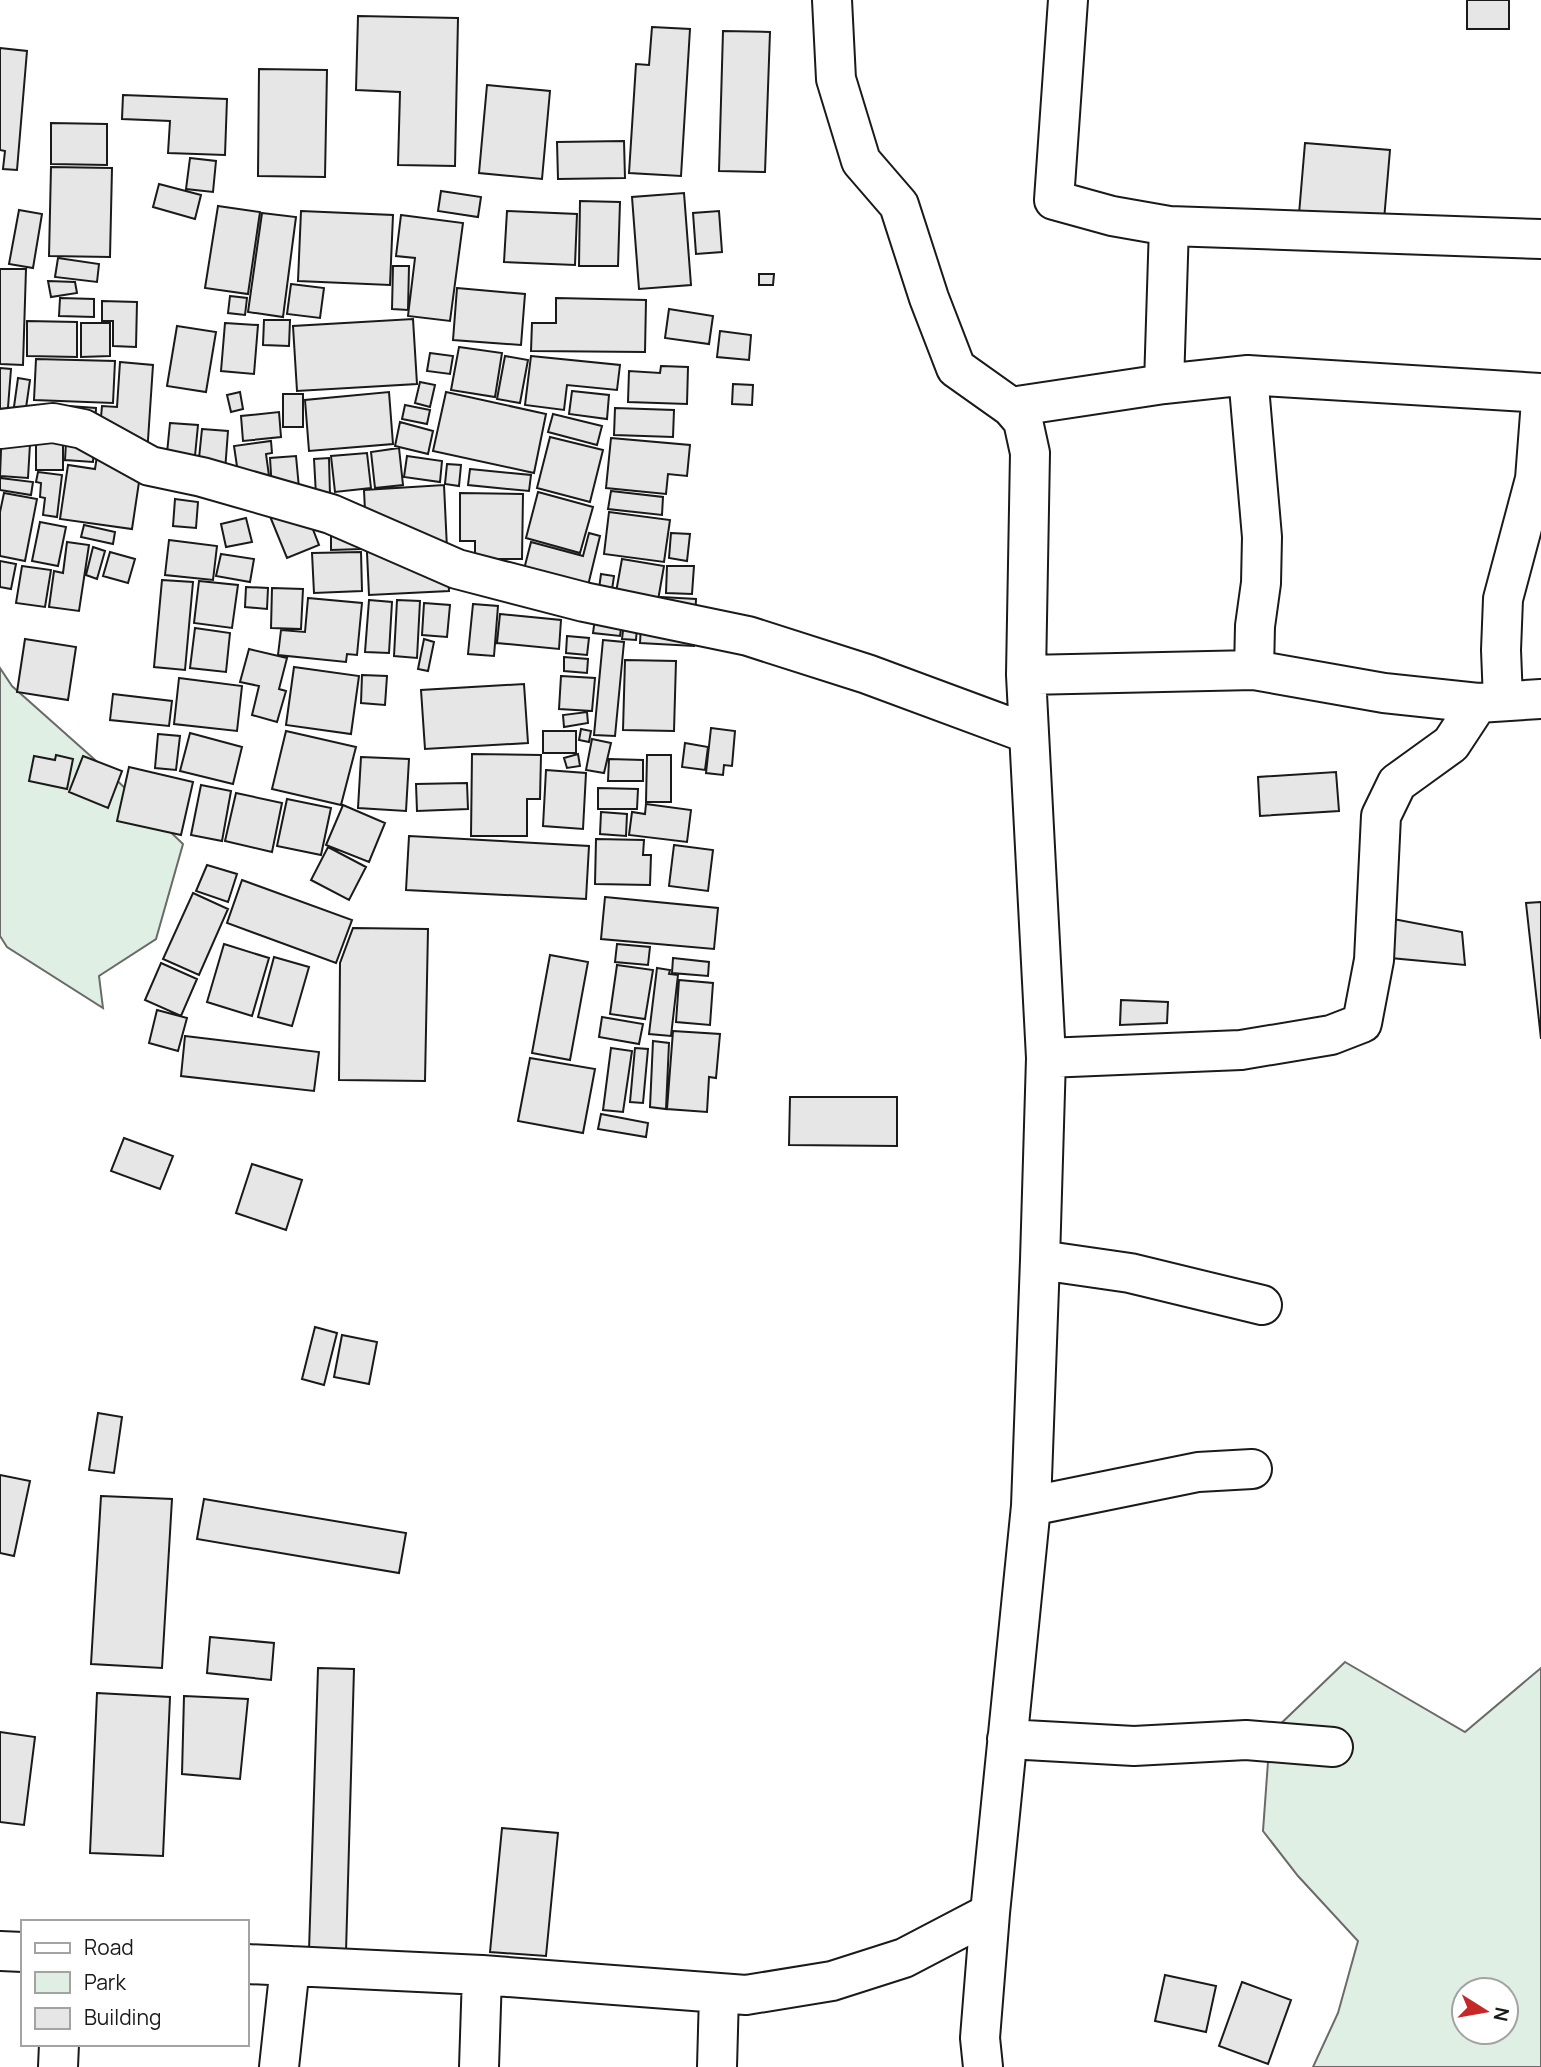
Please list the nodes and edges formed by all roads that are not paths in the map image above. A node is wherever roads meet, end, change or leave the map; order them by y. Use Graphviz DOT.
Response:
graph roads {
  1 [pos="832,0"];
  2 [pos="1068,0"];
  3 [pos="1169,226"];
  4 [pos="1541,239"];
  5 [pos="1248,375"];
  6 [pos="1164,384"];
  7 [pos="1541,393"];
  8 [pos="1541,401"];
  9 [pos="1011,407"];
  10 [pos="0,429"];
  11 [pos="1254,670"];
  12 [pos="1026,675"];
  13 [pos="1541,699"];
  14 [pos="1490,701"];
  15 [pos="1029,734"];
  16 [pos="1046,1058"];
  17 [pos="1040,1260"];
  18 [pos="1262,1305"];
  19 [pos="1252,1469"];
  20 [pos="1031,1506"];
  21 [pos="1007,1740"];
  22 [pos="1332,1747"];
  23 [pos="990,1913"];
  24 [pos="0,1951"];
  25 [pos="21,1952"];
  26 [pos="248,1964"];
  27 [pos="290,1966"];
  28 [pos="482,1975"];
  29 [pos="719,1994"];
  30 [pos="59,2046"];
  31 [pos="58,2067"];
  32 [pos="279,2067"];
  33 [pos="480,2067"];
  34 [pos="717,2067"];
  35 [pos="983,2067"];
  1 -- 9 [label="street"];
  2 -- 3 [label="street"];
  3 -- 4 [label="street"];
  3 -- 6 [label="street"];
  5 -- 6 [label="street"];
  5 -- 7 [label="street"];
  5 -- 11 [label="street"];
  6 -- 9 [label="street"];
  8 -- 14 [label="street"];
  9 -- 12 [label="street"];
  10 -- 15 [label="street"];
  11 -- 12 [label="street"];
  11 -- 14 [label="street"];
  12 -- 15 [label="street"];
  13 -- 14 [label="street"];
  14 -- 16 [label="street"];
  15 -- 16 [label="street"];
  16 -- 17 [label="street"];
  17 -- 18 [label="street"];
  17 -- 20 [label="street"];
  19 -- 20 [label="street"];
  20 -- 21 [label="street"];
  21 -- 22 [label="street"];
  21 -- 23 [label="street"];
  23 -- 29 [label="street"];
  23 -- 35 [label="street"];
  24 -- 25 [label="street"];
  26 -- 27 [label="street"];
  27 -- 28 [label="street"];
  27 -- 32 [label="street"];
  28 -- 29 [label="street"];
  28 -- 33 [label="street"];
  29 -- 34 [label="street"];
  30 -- 31 [label="street"];
}
